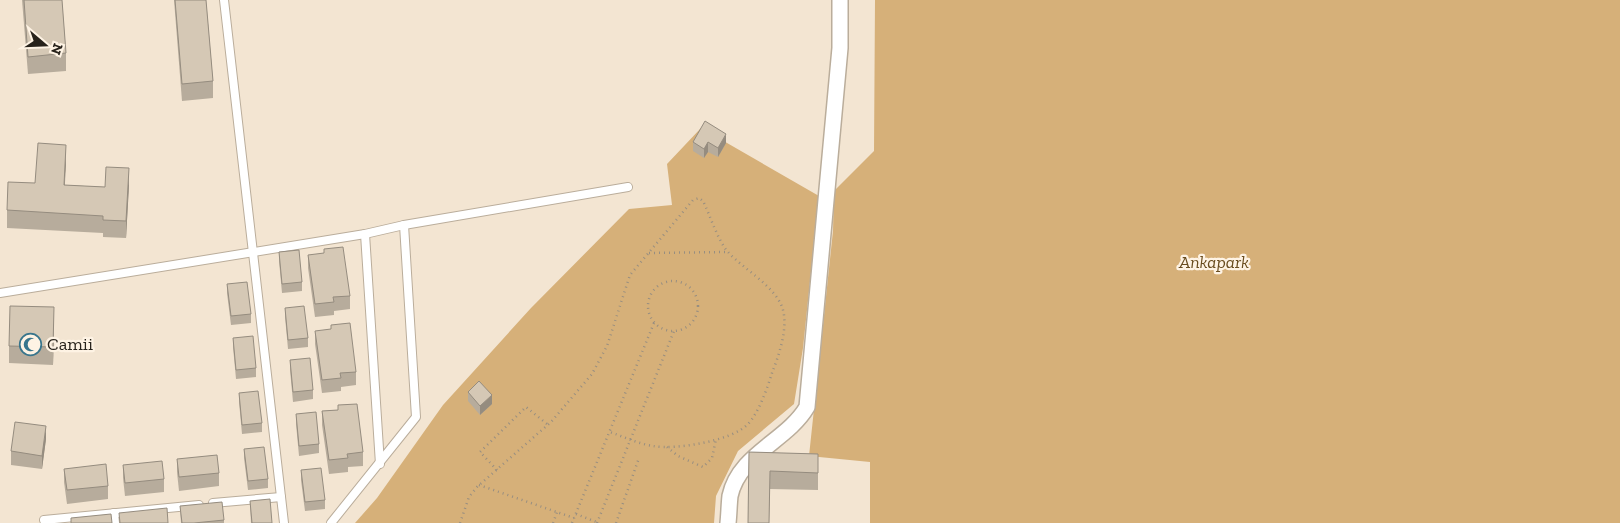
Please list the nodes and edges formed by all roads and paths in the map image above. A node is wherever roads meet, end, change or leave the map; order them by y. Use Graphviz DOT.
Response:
graph roads {
  1 [pos="224,0"];
  2 [pos="840,0"];
  3 [pos="628,186"];
  4 [pos="404,225"];
  5 [pos="365,234"];
  6 [pos="728,252"];
  7 [pos="251,253"];
  8 [pos="649,253"];
  9 [pos="0,293"];
  10 [pos="654,323"];
  11 [pos="674,331"];
  12 [pos="548,424"];
  13 [pos="610,432"];
  14 [pos="631,439"];
  15 [pos="716,439"];
  16 [pos="667,447"];
  17 [pos="639,458"];
  18 [pos="380,464"];
  19 [pos="497,470"];
  20 [pos="479,485"];
  21 [pos="281,496"];
  22 [pos="557,512"];
  23 [pos="114,513"];
  24 [pos="576,514"];
  25 [pos="574,518"];
  26 [pos="44,520"];
  27 [pos="115,523"];
  28 [pos="284,523"];
  29 [pos="331,523"];
  30 [pos="460,523"];
  31 [pos="553,523"];
  32 [pos="572,523"];
  33 [pos="598,523"];
  34 [pos="616,523"];
  35 [pos="728,523"];
  1 -- 7 [label="lane"];
  2 -- 35 [label="street"];
  3 -- 4 [label="lane"];
  4 -- 5 [label="lane"];
  4 -- 18 [label="lane"];
  5 -- 7 [label="lane"];
  5 -- 18 [label="lane"];
  6 -- 8 [label="path"];
  6 -- 8 [label="path"];
  6 -- 15 [label="path"];
  7 -- 9 [label="lane"];
  7 -- 21 [label="lane"];
  8 -- 12 [label="path"];
  10 -- 11 [label="path"];
  10 -- 11 [label="path"];
  10 -- 13 [label="path"];
  11 -- 14 [label="path"];
  12 -- 19 [label="path"];
  12 -- 19 [label="path"];
  13 -- 14 [label="path"];
  13 -- 24 [label="path"];
  14 -- 16 [label="path"];
  14 -- 33 [label="path"];
  15 -- 16 [label="path"];
  15 -- 16 [label="path"];
  17 -- 34 [label="path"];
  18 -- 29 [label="lane"];
  19 -- 20 [label="path"];
  20 -- 22 [label="path"];
  20 -- 30 [label="path"];
  21 -- 23 [label="lane"];
  21 -- 28 [label="lane"];
  22 -- 25 [label="path"];
  22 -- 31 [label="path"];
  23 -- 26 [label="lane"];
  23 -- 27 [label="lane"];
  24 -- 25 [label="path"];
  24 -- 33 [label="path"];
  25 -- 32 [label="path"];
}
